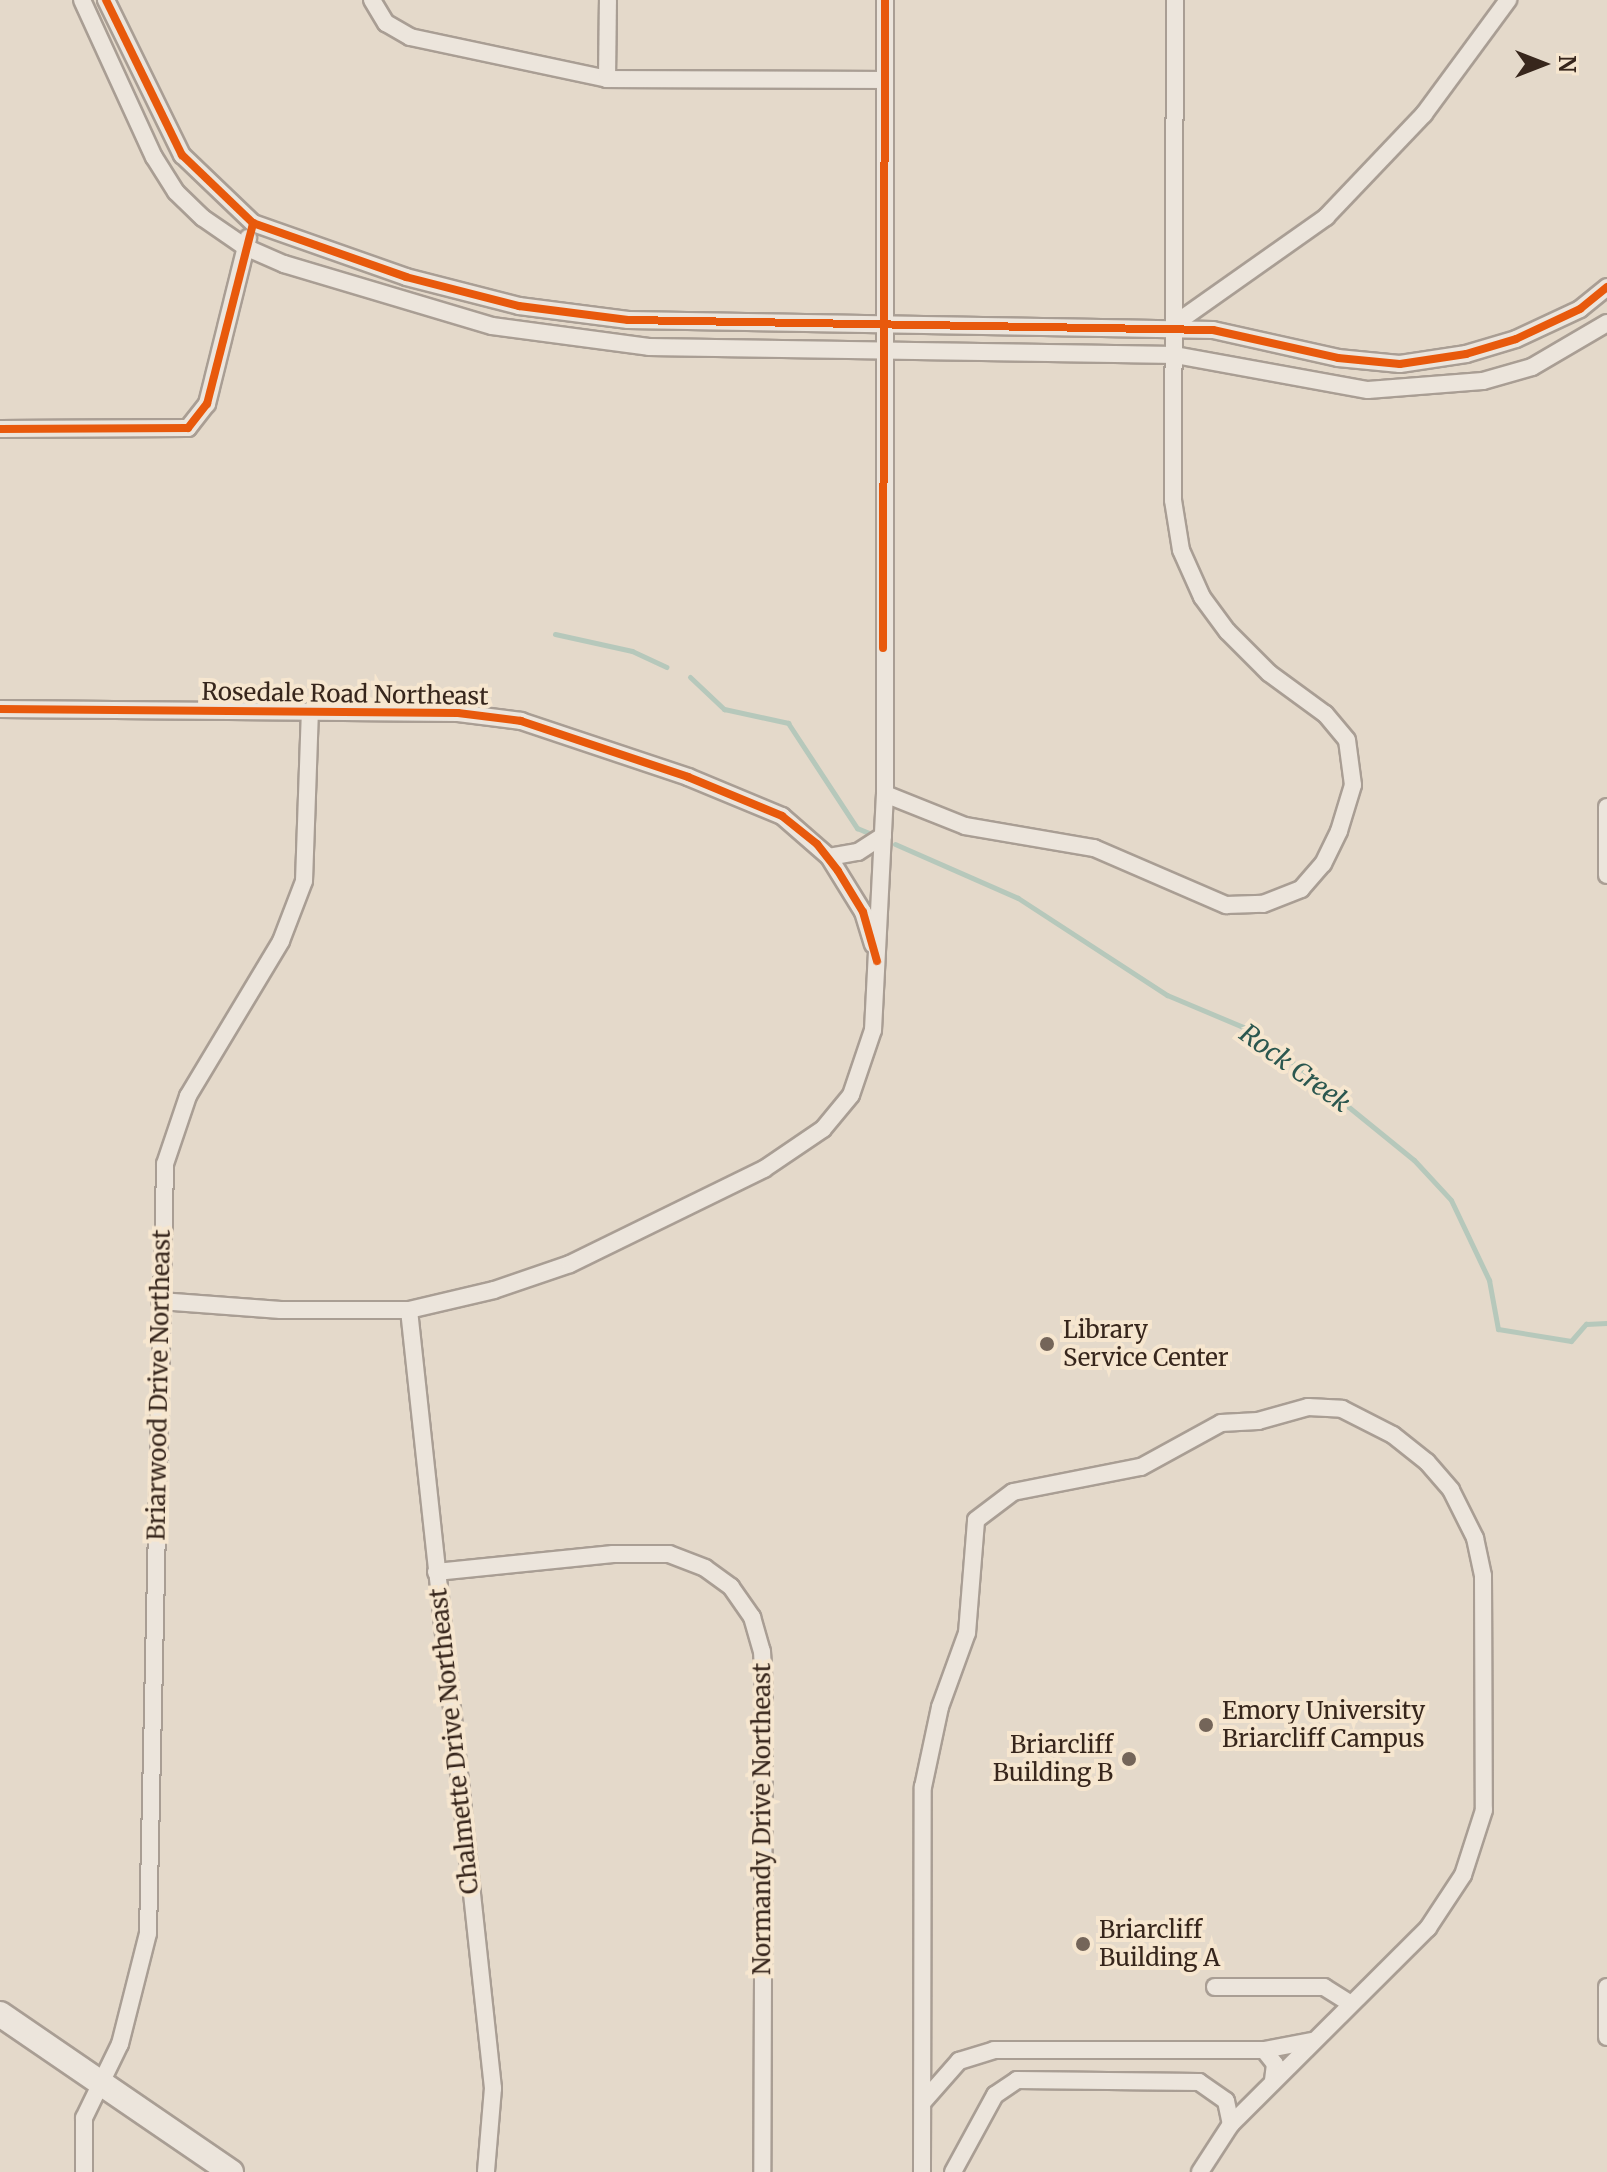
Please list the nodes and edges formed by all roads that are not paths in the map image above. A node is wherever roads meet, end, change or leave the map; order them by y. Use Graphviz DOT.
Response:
graph roads {
  1 [pos="82,0"];
  2 [pos="106,0"];
  3 [pos="372,0"];
  4 [pos="608,0"];
  5 [pos="885,0"];
  6 [pos="1175,0"];
  7 [pos="1508,0"];
  8 [pos="607,79"];
  9 [pos="885,80"];
  10 [pos="253,223"];
  11 [pos="245,247"];
  12 [pos="1607,287"];
  13 [pos="504,302"];
  14 [pos="1607,323"];
  15 [pos="884,325"];
  16 [pos="1176,325"];
  17 [pos="498,327"];
  18 [pos="1249,338"];
  19 [pos="1489,347"];
  20 [pos="884,353"];
  21 [pos="1175,355"];
  22 [pos="1241,364"];
  23 [pos="1498,377"];
  24 [pos="0,429"];
  25 [pos="0,709"];
  26 [pos="310,711"];
  27 [pos="885,794"];
  28 [pos="1607,807"];
  29 [pos="883,836"];
  30 [pos="829,857"];
  31 [pos="1607,875"];
  32 [pos="877,961"];
  33 [pos="160,1301"];
  34 [pos="409,1310"];
  35 [pos="436,1572"];
  36 [pos="1215,1987"];
  37 [pos="1607,1987"];
  38 [pos="1350,2003"];
  39 [pos="0,2014"];
  40 [pos="1607,2037"];
  41 [pos="1313,2041"];
  42 [pos="1264,2050"];
  43 [pos="1273,2081"];
  44 [pos="104,2085"];
  45 [pos="922,2105"];
  46 [pos="1231,2124"];
  47 [pos="84,2172"];
  48 [pos="231,2172"];
  49 [pos="486,2172"];
  50 [pos="762,2172"];
  51 [pos="922,2172"];
  52 [pos="953,2172"];
  53 [pos="1200,2172"];
  1 -- 11 [label="street"];
  2 -- 10 [label="street"];
  3 -- 8 [label="street"];
  4 -- 8 [label="street"];
  5 -- 9 [label="street"];
  6 -- 16 [label="street"];
  7 -- 16 [label="street"];
  8 -- 9 [label="street"];
  9 -- 15 [label="street"];
  10 -- 11 [label="street"];
  10 -- 13 [label="street"];
  11 -- 17 [label="street"];
  11 -- 24 [label="street"];
  12 -- 19 [label="street"];
  13 -- 15 [label="street"];
  13 -- 17 [label="street"];
  14 -- 23 [label="street"];
  15 -- 16 [label="street"];
  15 -- 20 [label="street"];
  16 -- 18 [label="street"];
  16 -- 21 [label="street"];
  17 -- 20 [label="street"];
  18 -- 19 [label="street"];
  18 -- 22 [label="street"];
  19 -- 23 [label="street"];
  20 -- 21 [label="street"];
  20 -- 27 [label="street"];
  21 -- 22 [label="street"];
  21 -- 27 [label="street"];
  22 -- 23 [label="street"];
  25 -- 26 [label="street, Rosedale Road Northeast"];
  26 -- 30 [label="street, Rosedale Road Northeast"];
  26 -- 33 [label="street, Briarwood Drive Northeast"];
  27 -- 29 [label="street"];
  28 -- 31 [label="street"];
  29 -- 30 [label="street"];
  29 -- 32 [label="street"];
  30 -- 32 [label="street, Rosedale Road Northeast"];
  32 -- 34 [label="street"];
  33 -- 34 [label="street"];
  33 -- 44 [label="street, Briarwood Drive Northeast"];
  34 -- 35 [label="street, Chalmette Drive Northeast"];
  35 -- 49 [label="street, Chalmette Drive Northeast"];
  35 -- 50 [label="street, Normandy Drive Northeast"];
  36 -- 38 [label="street"];
  37 -- 40 [label="street"];
  38 -- 41 [label="street"];
  38 -- 45 [label="street"];
  39 -- 44 [label="main road"];
  41 -- 42 [label="street"];
  41 -- 43 [label="street"];
  42 -- 43 [label="street"];
  42 -- 45 [label="street"];
  43 -- 46 [label="street"];
  44 -- 47 [label="street, Briarwood Drive Northeast"];
  44 -- 48 [label="main road"];
  45 -- 51 [label="street"];
  46 -- 52 [label="street"];
  46 -- 53 [label="street"];
}
